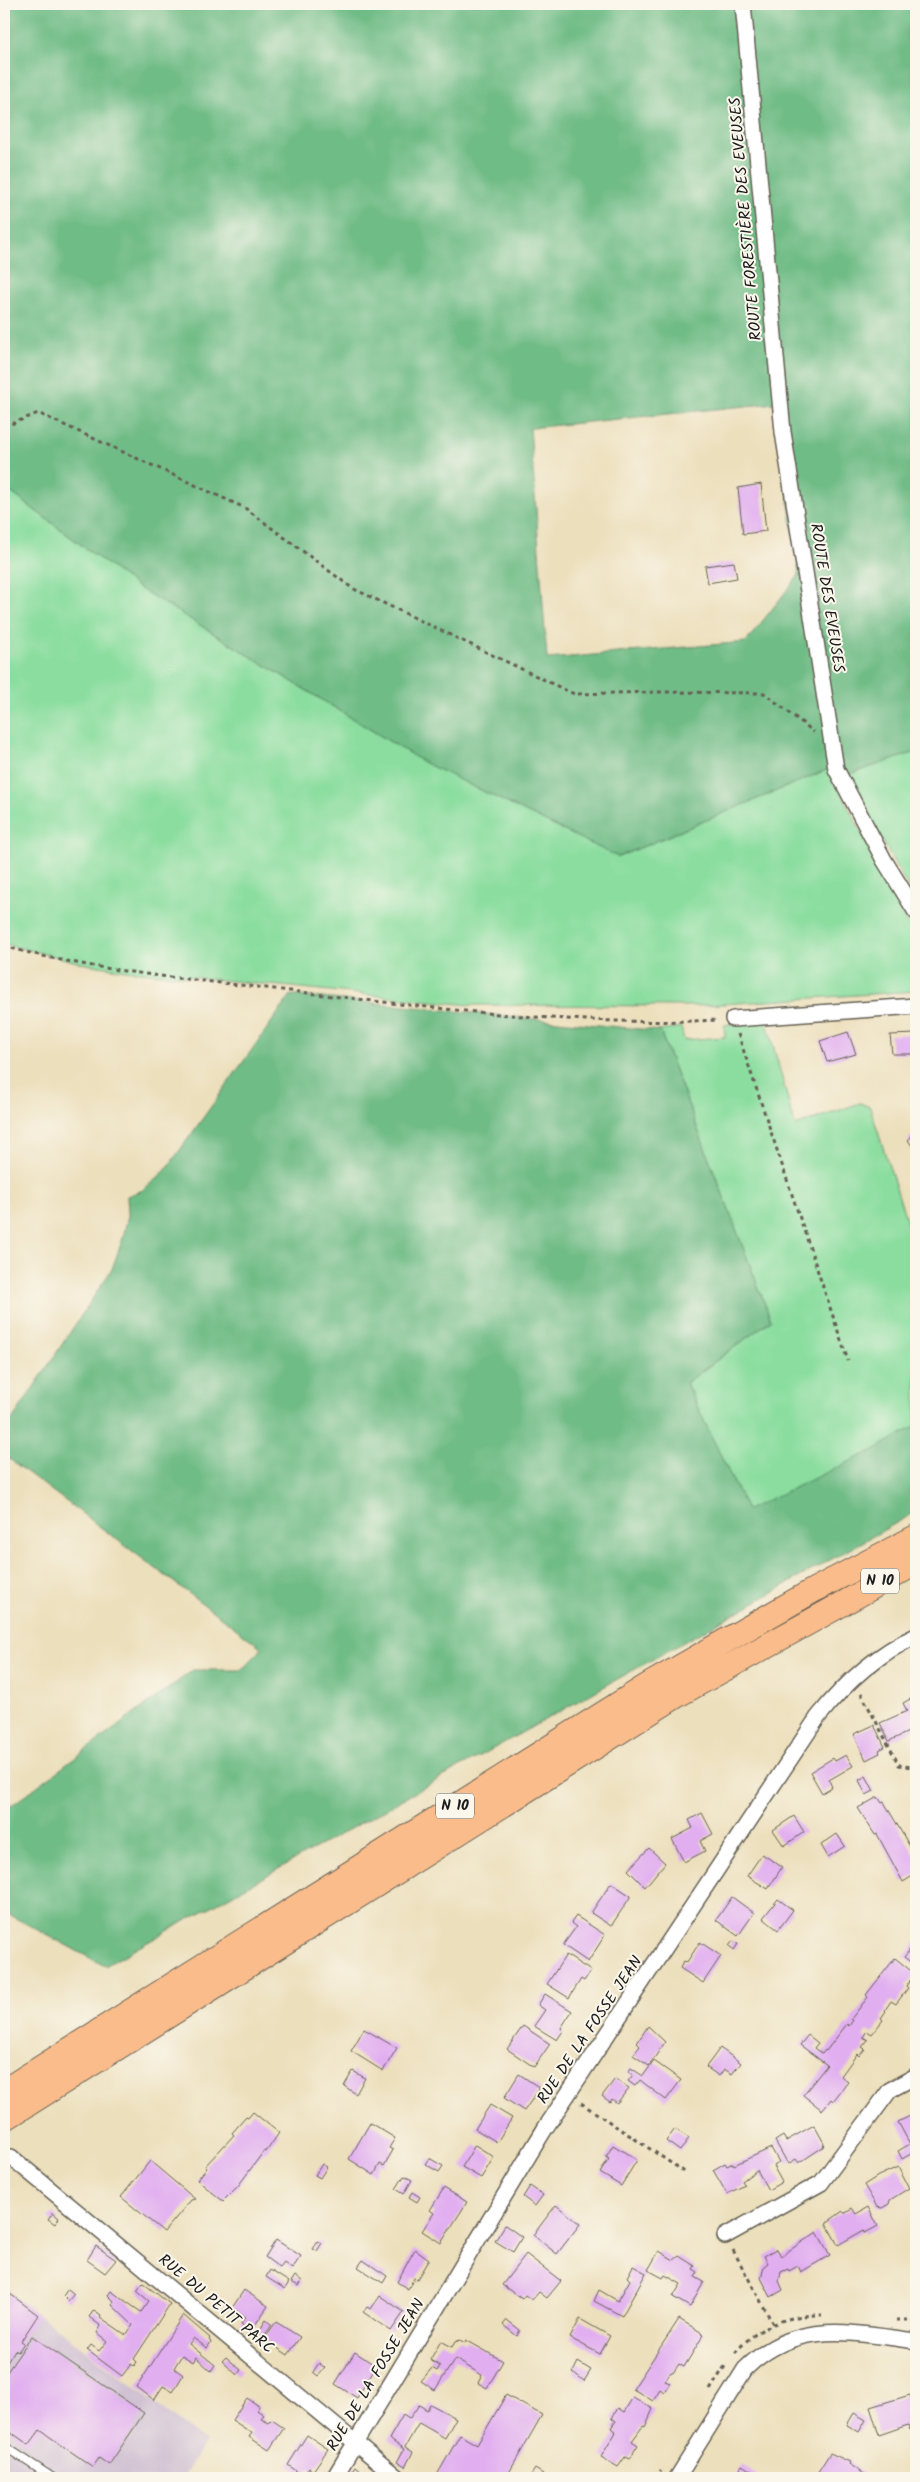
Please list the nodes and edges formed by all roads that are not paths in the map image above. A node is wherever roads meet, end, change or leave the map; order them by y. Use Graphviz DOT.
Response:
graph roads {
  1 [pos="743,4"];
  2 [pos="783,432"];
  3 [pos="916,912"];
  4 [pos="916,1006"];
  5 [pos="733,1019"];
  6 [pos="916,1537"];
  7 [pos="916,1563"];
  8 [pos="916,1572"];
  9 [pos="845,1601"];
  10 [pos="916,1636"];
  11 [pos="916,2076"];
  12 [pos="4,2091"];
  13 [pos="4,2119"];
  14 [pos="11,2157"];
  15 [pos="725,2236"];
  16 [pos="916,2341"];
  17 [pos="356,2443"];
  18 [pos="4,2446"];
  19 [pos="53,2478"];
  20 [pos="334,2478"];
  21 [pos="398,2478"];
  22 [pos="677,2478"];
  1 -- 2 [label="street, ROUTE FORESTIÈRE DES EVEUSES"];
  2 -- 3 [label="street, ROUTE DES EVEUSES"];
  4 -- 5 [label="street"];
  6 -- 12 [label="main road, N 10"];
  7 -- 9 [label="main road, N 10"];
  8 -- 9 [label="main road"];
  9 -- 13 [label="main road, N 10"];
  10 -- 17 [label="street, RUE DE LA FOSSE JEAN"];
  11 -- 15 [label="street"];
  14 -- 17 [label="street, RUE DU PETIT PARC"];
  16 -- 22 [label="street"];
  17 -- 20 [label="street, RUE DE LA FOSSE JEAN"];
  17 -- 21 [label="street, RUE DU PETIT PARC"];
  18 -- 19 [label="lane"];
}
